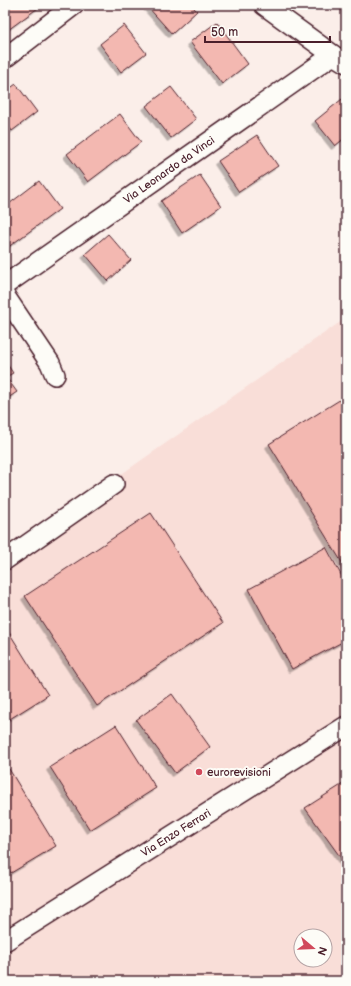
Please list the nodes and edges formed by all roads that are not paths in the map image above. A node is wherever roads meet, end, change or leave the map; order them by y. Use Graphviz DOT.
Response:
graph roads {
  1 [pos="74,5"];
  2 [pos="264,5"];
  3 [pos="5,58"];
  4 [pos="339,59"];
  5 [pos="5,285"];
  6 [pos="5,296"];
  7 [pos="55,376"];
  8 [pos="114,484"];
  9 [pos="5,560"];
  10 [pos="346,726"];
  11 [pos="5,941"];
  1 -- 3 [label="street"];
  2 -- 4 [label="street"];
  4 -- 5 [label="street, Via Leonardo da Vinci"];
  6 -- 7 [label="street"];
  8 -- 9 [label="street"];
  10 -- 11 [label="street, Via Enzo Ferrari"];
}
